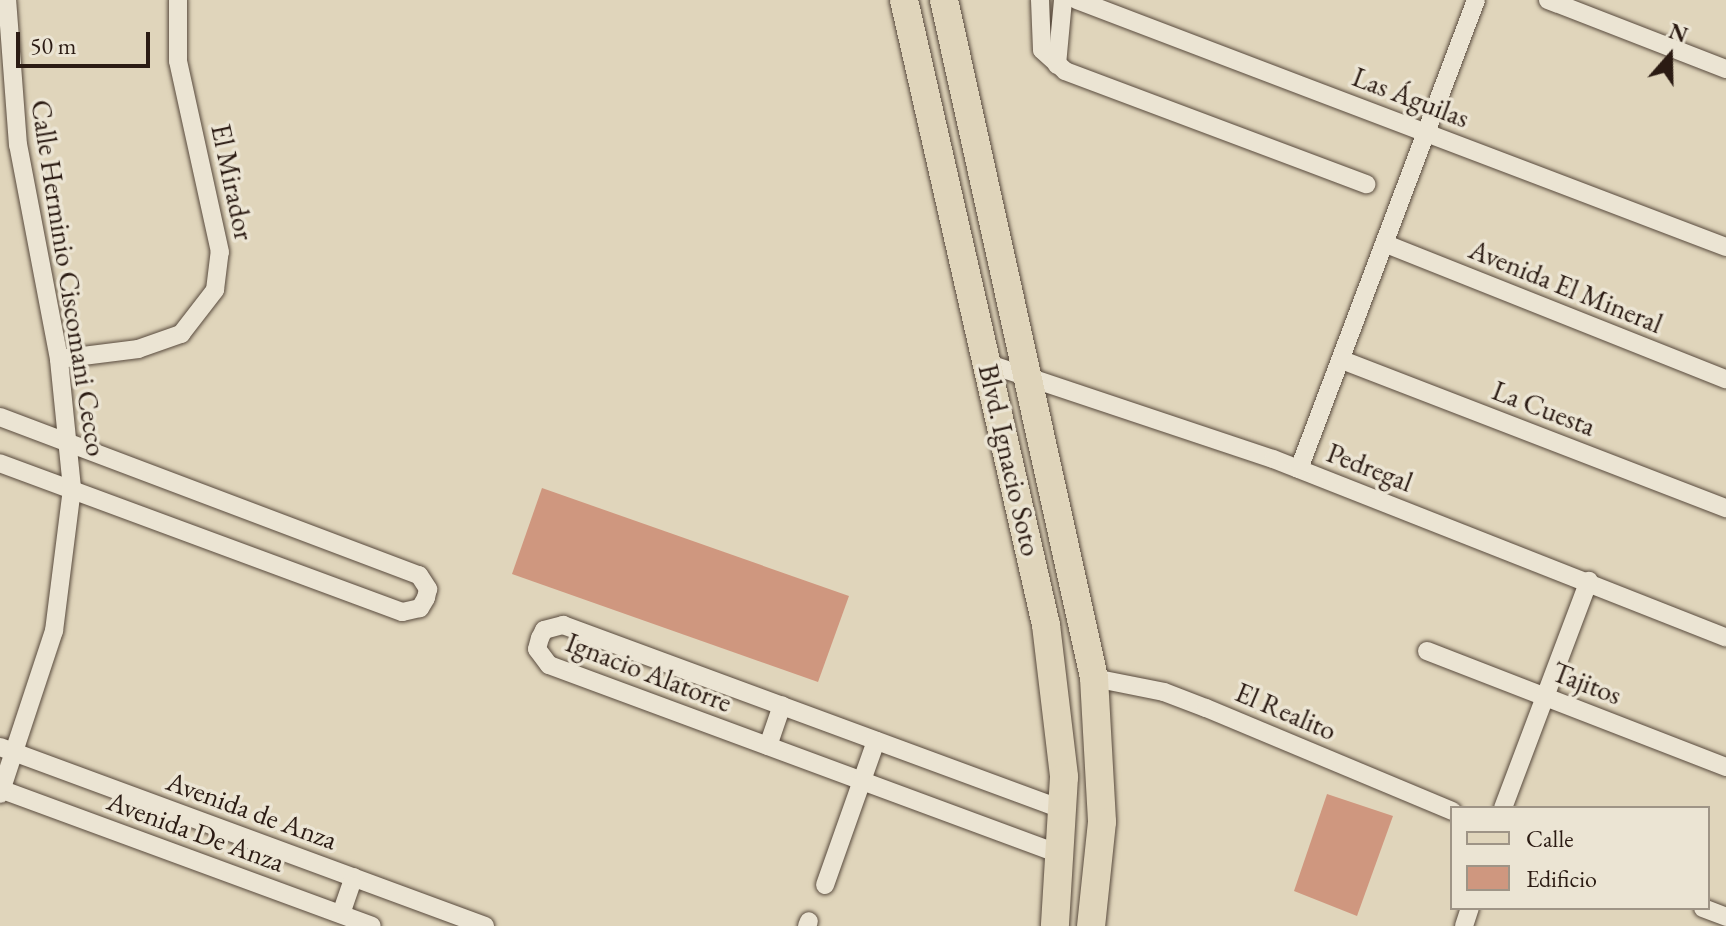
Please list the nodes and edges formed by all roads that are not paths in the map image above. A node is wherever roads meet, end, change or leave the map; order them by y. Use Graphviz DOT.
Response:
graph roads {
  1 [pos="7,0"];
  2 [pos="178,0"];
  3 [pos="904,0"];
  4 [pos="944,0"];
  5 [pos="1040,0"];
  6 [pos="1063,0"];
  7 [pos="1077,0"];
  8 [pos="1476,0"];
  9 [pos="1548,0"];
  10 [pos="1057,65"];
  11 [pos="1726,69"];
  12 [pos="6,84"];
  13 [pos="1427,133"];
  14 [pos="0,137"];
  15 [pos="18,145"];
  16 [pos="1366,184"];
  17 [pos="1386,244"];
  18 [pos="1726,247"];
  19 [pos="59,359"];
  20 [pos="1342,360"];
  21 [pos="989,364"];
  22 [pos="1024,376"];
  23 [pos="1726,379"];
  24 [pos="0,417"];
  25 [pos="69,442"];
  26 [pos="0,463"];
  27 [pos="1299,469"];
  28 [pos="72,488"];
  29 [pos="1726,508"];
  30 [pos="1589,581"];
  31 [pos="1726,637"];
  32 [pos="1427,651"];
  33 [pos="1094,678"];
  34 [pos="1547,697"];
  35 [pos="782,705"];
  36 [pos="876,741"];
  37 [pos="768,746"];
  38 [pos="7,749"];
  39 [pos="1726,767"];
  40 [pos="862,781"];
  41 [pos="1,791"];
  42 [pos="1504,806"];
  43 [pos="1064,810"];
  44 [pos="1450,810"];
  45 [pos="1062,855"];
  46 [pos="354,877"];
  47 [pos="825,885"];
  48 [pos="341,914"];
  49 [pos="372,926"];
  50 [pos="485,926"];
  51 [pos="1055,926"];
  52 [pos="1076,926"];
  53 [pos="1091,926"];
  1 -- 12 [label="street, Calle Herminio Ciscomani Cecco"];
  2 -- 19 [label="street, El Mirador"];
  3 -- 21 [label="main road, Blvd. Ignacio Soto"];
  4 -- 22 [label="main road, Blvd. Ignacio Soto"];
  5 -- 10 [label="street"];
  6 -- 10 [label="street"];
  7 -- 13 [label="street, Las Águilas"];
  8 -- 13 [label="street"];
  9 -- 11 [label="street"];
  10 -- 16 [label="street"];
  12 -- 15 [label="street, Calle Herminio Ciscomani Cecco"];
  13 -- 17 [label="street"];
  13 -- 18 [label="street, Las Águilas"];
  14 -- 15 [label="street"];
  15 -- 19 [label="street, Calle Herminio Ciscomani Cecco"];
  17 -- 20 [label="street"];
  17 -- 23 [label="street, Avenida El Mineral"];
  19 -- 25 [label="street, Calle Herminio Ciscomani Cecco"];
  20 -- 27 [label="street"];
  20 -- 29 [label="street, La Cuesta"];
  21 -- 22 [label="street, Pedregal"];
  21 -- 43 [label="main road, Blvd. Ignacio Soto"];
  22 -- 27 [label="street, Pedregal"];
  22 -- 33 [label="main road, Blvd. Ignacio Soto"];
  24 -- 25 [label="street"];
  25 -- 28 [label="street, Calle Herminio Ciscomani Cecco"];
  25 -- 28 [label="street"];
  26 -- 28 [label="street"];
  27 -- 30 [label="street, Pedregal"];
  28 -- 38 [label="street, Calle Herminio Ciscomani Cecco"];
  30 -- 31 [label="street, Pedregal"];
  30 -- 34 [label="street"];
  32 -- 34 [label="street, Tajitos"];
  33 -- 44 [label="street, El Realito"];
  33 -- 53 [label="main road, Blvd. Ignacio Soto"];
  34 -- 39 [label="street, Tajitos"];
  34 -- 42 [label="street"];
  35 -- 36 [label="street, Ignacio Alatorre"];
  35 -- 37 [label="street"];
  35 -- 37 [label="street, Ignacio Alatorre"];
  36 -- 40 [label="street"];
  36 -- 43 [label="street, Ignacio Alatorre"];
  37 -- 40 [label="street, Ignacio Alatorre"];
  38 -- 41 [label="street, Calle Herminio Ciscomani Cecco"];
  38 -- 46 [label="street, Avenida de Anza"];
  40 -- 45 [label="street, Ignacio Alatorre"];
  40 -- 47 [label="street"];
  41 -- 48 [label="street, Avenida De Anza"];
  43 -- 45 [label="main road, Blvd. Ignacio Soto"];
  43 -- 52 [label="main road"];
  45 -- 51 [label="main road, Blvd. Ignacio Soto"];
  46 -- 48 [label="street"];
  46 -- 50 [label="street, Avenida de Anza"];
  48 -- 49 [label="street, Avenida De Anza"];
}
